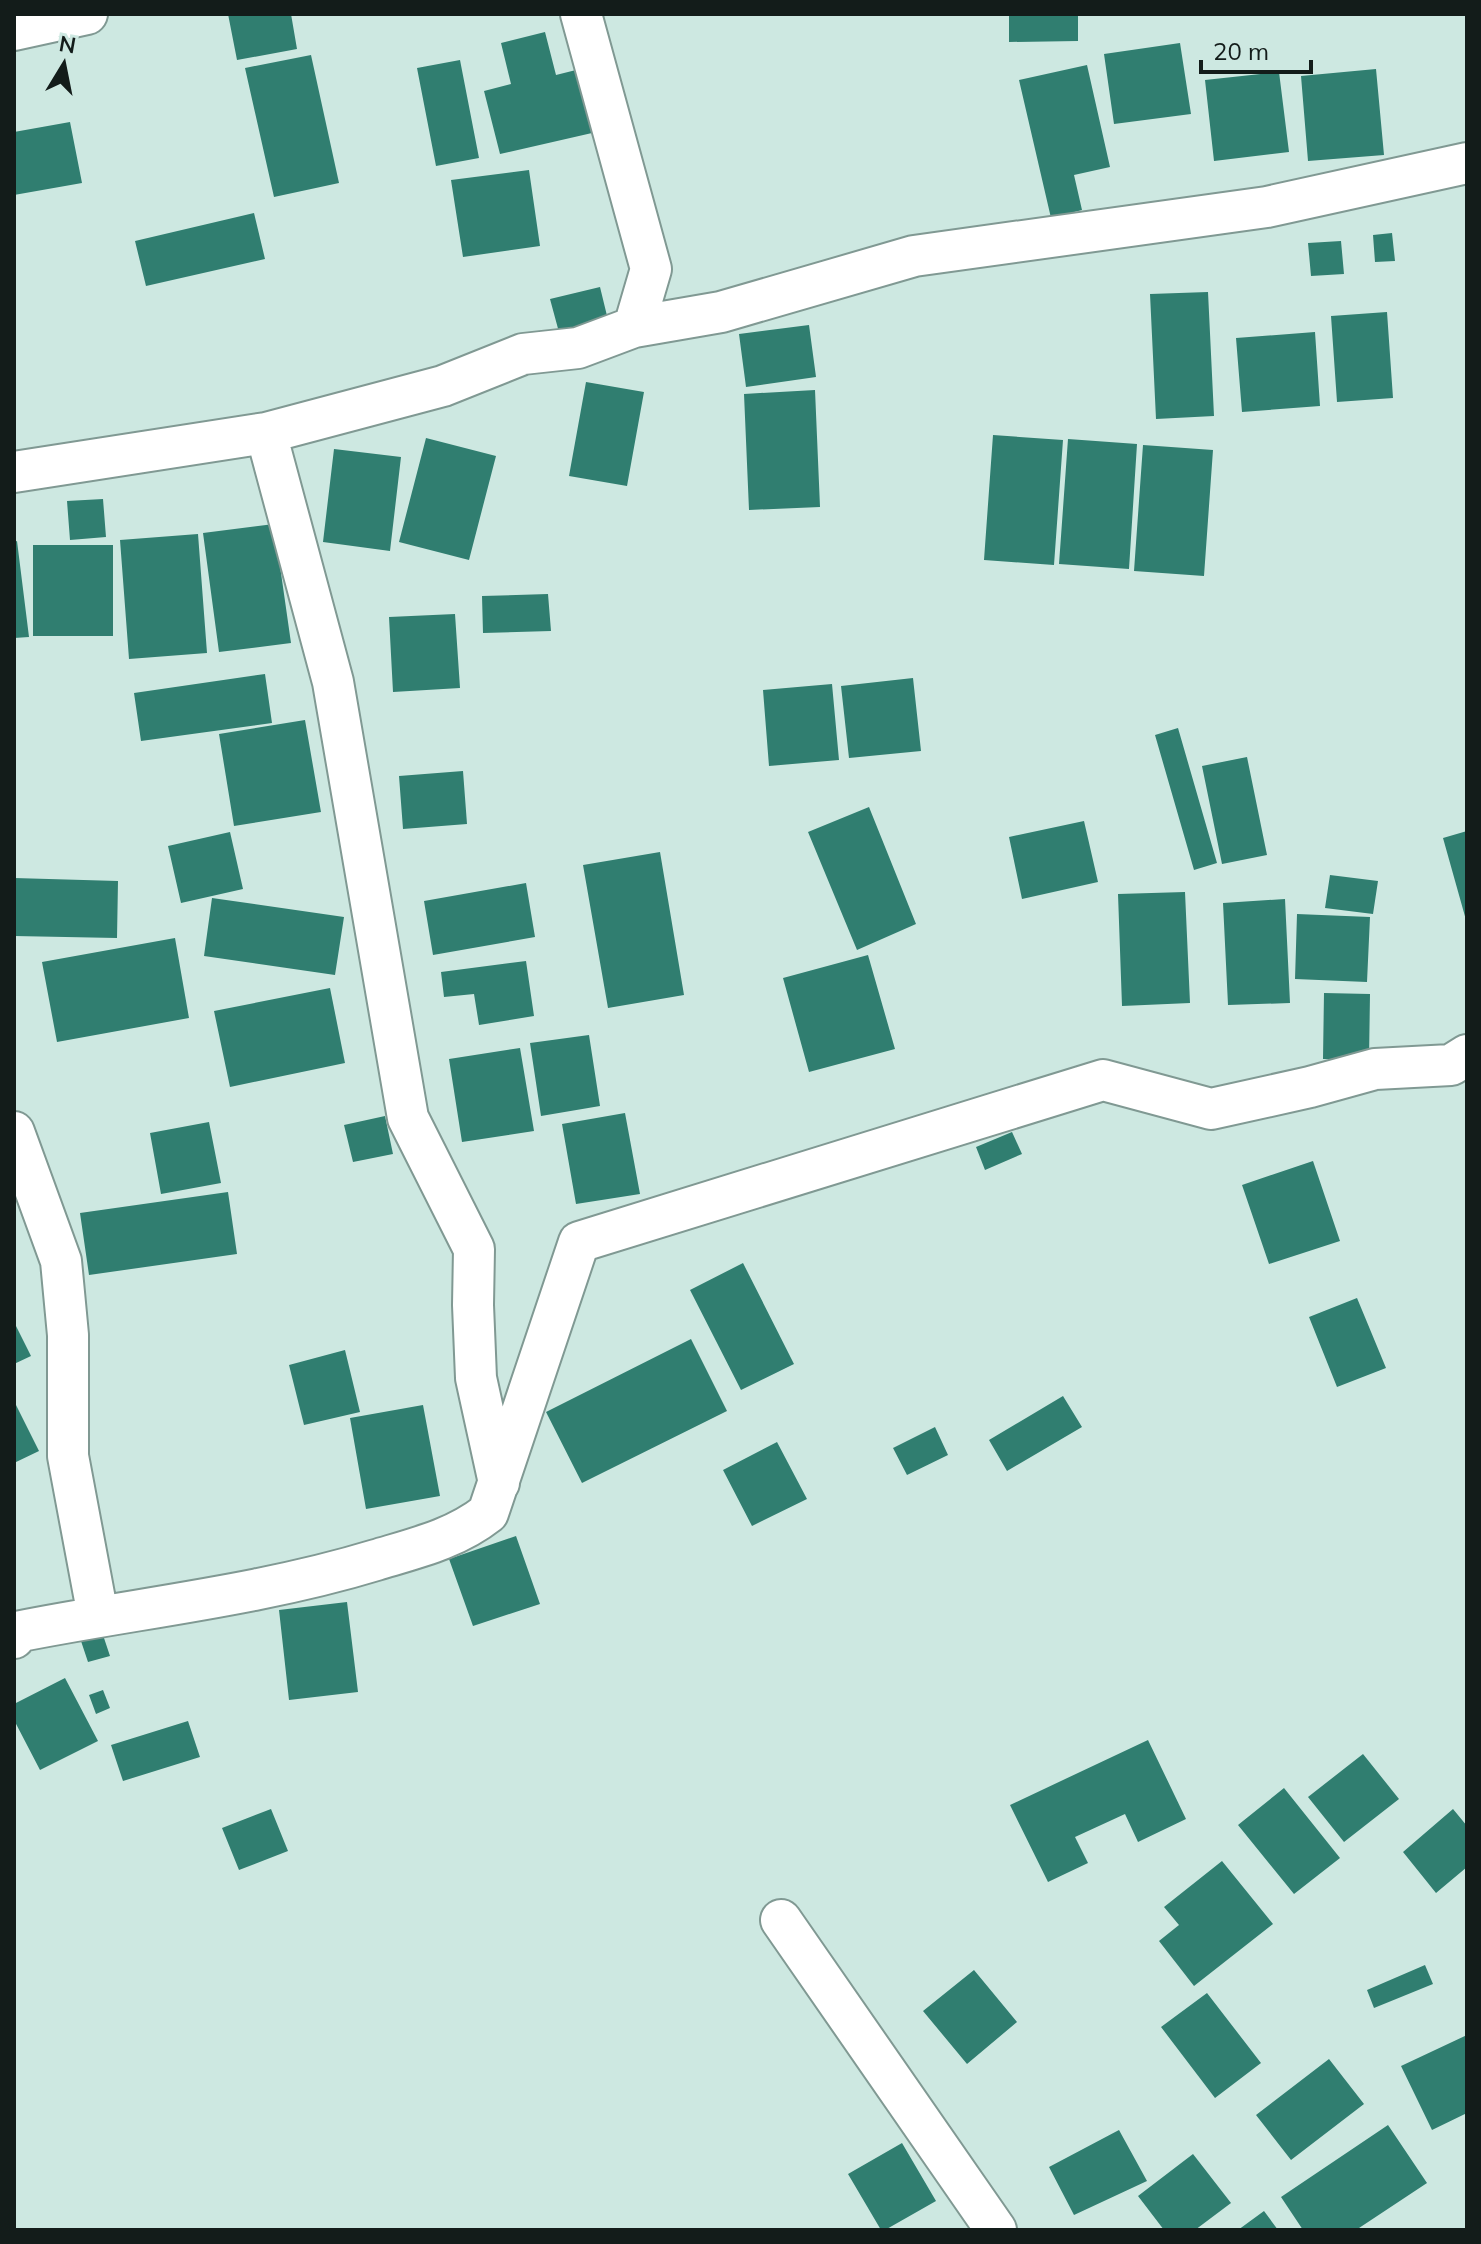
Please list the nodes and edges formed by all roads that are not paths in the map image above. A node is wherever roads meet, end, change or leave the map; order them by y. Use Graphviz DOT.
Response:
graph roads {
  1 [pos="87,14"];
  2 [pos="581,14"];
  3 [pos="14,30"];
  4 [pos="1467,163"];
  5 [pos="651,269"];
  6 [pos="721,312"];
  7 [pos="634,327"];
  8 [pos="266,433"];
  9 [pos="14,472"];
  10 [pos="1467,1055"];
  11 [pos="14,1132"];
  12 [pos="500,1484"];
  13 [pos="98,1616"];
  14 [pos="15,1634"];
  15 [pos="781,1920"];
  16 [pos="996,2230"];
  1 -- 3 [label="street"];
  2 -- 5 [label="street"];
  4 -- 6 [label="street"];
  5 -- 6 [label="street"];
  5 -- 7 [label="street"];
  6 -- 7 [label="street"];
  7 -- 8 [label="street"];
  8 -- 9 [label="street"];
  8 -- 12 [label="street"];
  10 -- 12 [label="street"];
  11 -- 13 [label="street"];
  12 -- 13 [label="street"];
  13 -- 14 [label="street"];
  15 -- 16 [label="street"];
}
